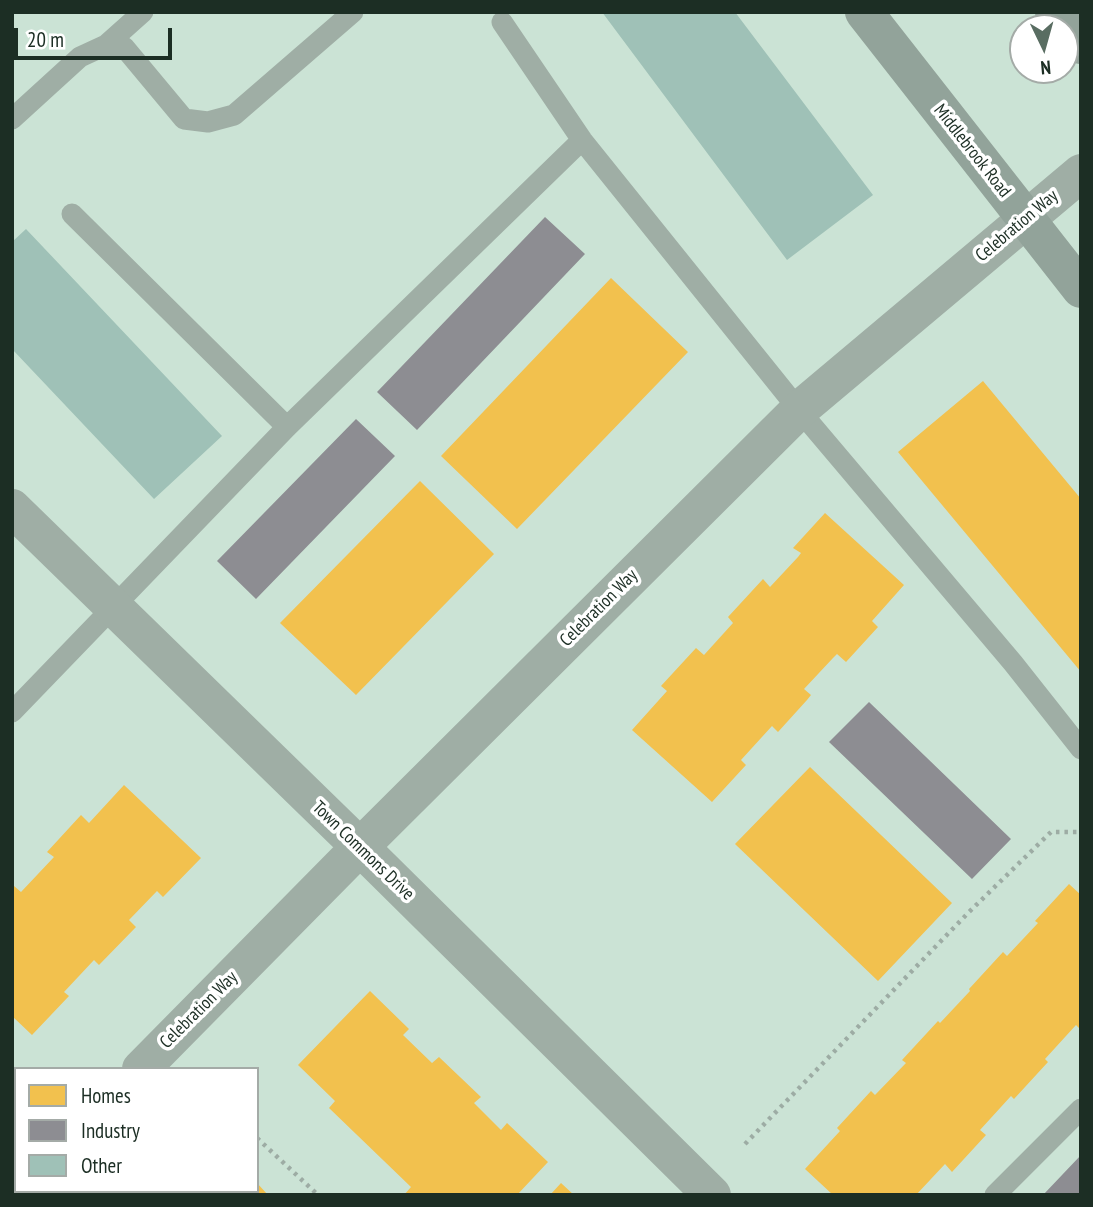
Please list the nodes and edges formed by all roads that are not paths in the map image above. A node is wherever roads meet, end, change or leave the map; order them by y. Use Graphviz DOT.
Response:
graph roads {
  1 [pos="143,12"];
  2 [pos="353,12"];
  3 [pos="864,12"];
  4 [pos="1054,12"];
  5 [pos="502,22"];
  6 [pos="107,45"];
  7 [pos="1081,45"];
  8 [pos="12,119"];
  9 [pos="582,140"];
  10 [pos="1081,173"];
  11 [pos="72,214"];
  12 [pos="1026,219"];
  13 [pos="1081,289"];
  14 [pos="799,410"];
  15 [pos="287,427"];
  16 [pos="12,508"];
  17 [pos="113,607"];
  18 [pos="12,712"];
  19 [pos="1081,748"];
  20 [pos="360,847"];
  21 [pos="143,1067"];
  22 [pos="1081,1109"];
  23 [pos="712,1195"];
  24 [pos="995,1195"];
  1 -- 6 [label="lane"];
  2 -- 6 [label="lane"];
  3 -- 12 [label="main road, Middlebrook Road"];
  4 -- 7 [label="main road"];
  5 -- 9 [label="lane"];
  6 -- 8 [label="lane"];
  9 -- 14 [label="lane"];
  9 -- 15 [label="lane"];
  10 -- 12 [label="street, Celebration Way"];
  11 -- 15 [label="lane"];
  12 -- 13 [label="main road, Middlebrook Road"];
  12 -- 14 [label="street, Celebration Way"];
  14 -- 19 [label="lane"];
  14 -- 20 [label="street, Celebration Way"];
  15 -- 17 [label="lane"];
  16 -- 17 [label="street, Town Commons Drive"];
  17 -- 18 [label="lane"];
  17 -- 20 [label="street, Town Commons Drive"];
  20 -- 21 [label="street, Celebration Way"];
  20 -- 23 [label="street, Town Commons Drive"];
  22 -- 24 [label="lane"];
}
